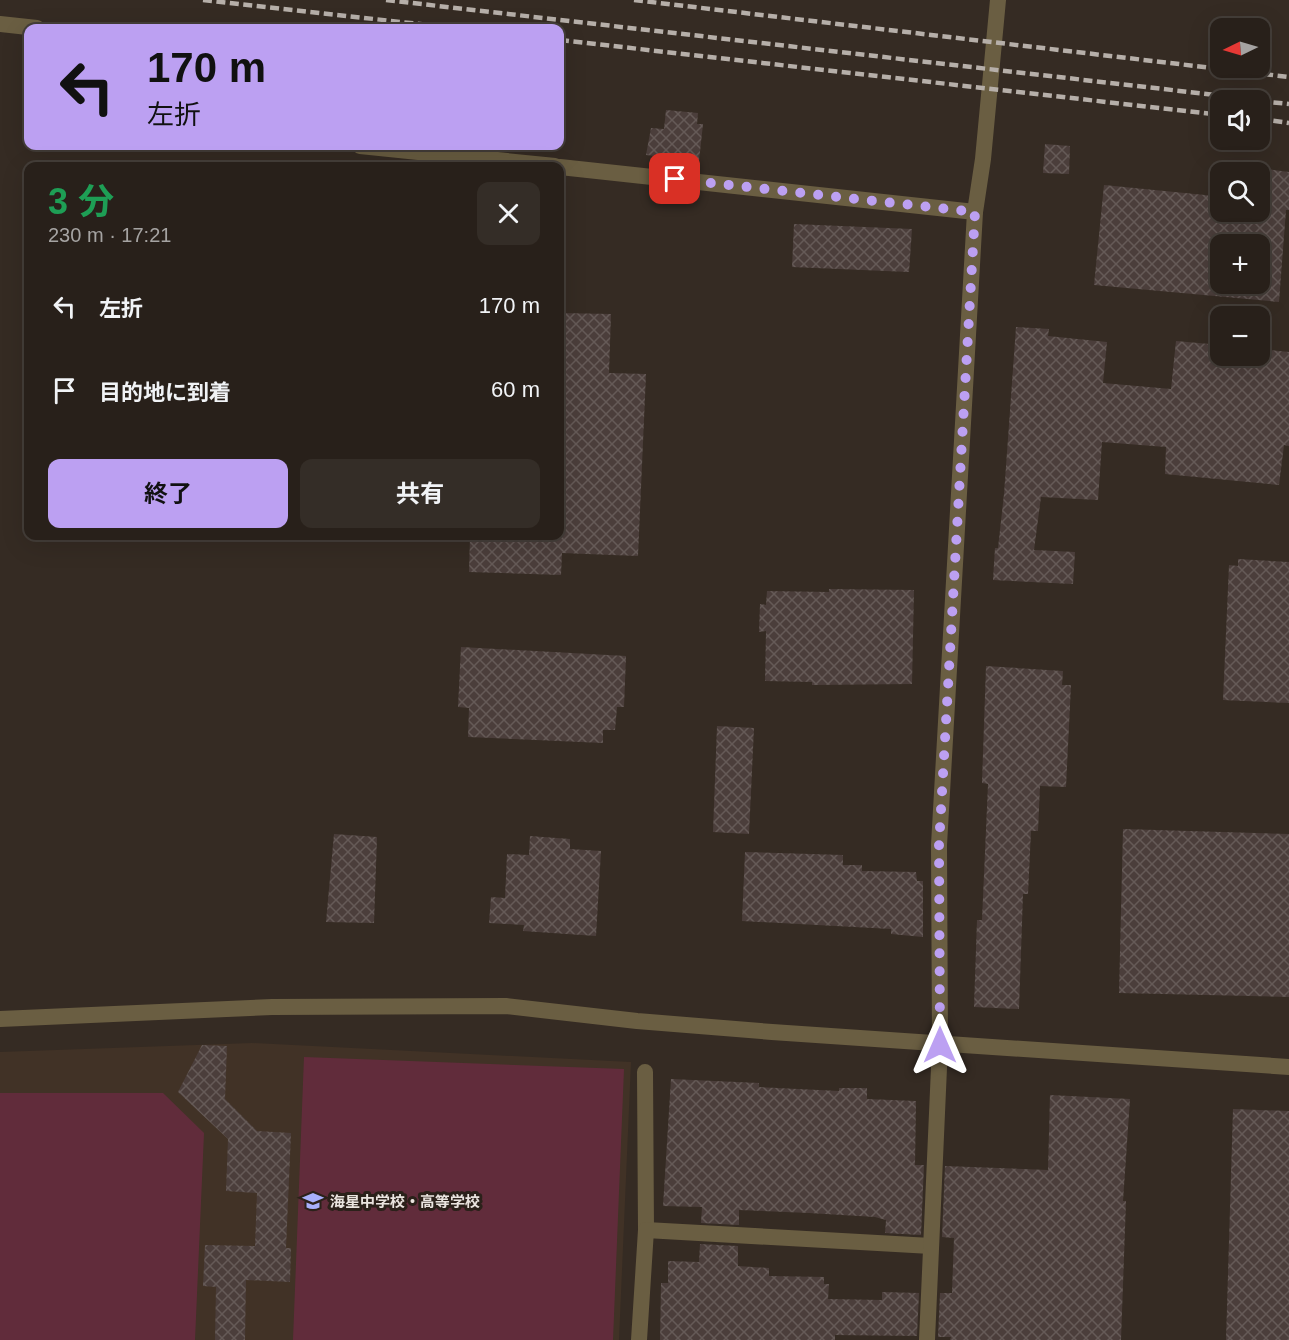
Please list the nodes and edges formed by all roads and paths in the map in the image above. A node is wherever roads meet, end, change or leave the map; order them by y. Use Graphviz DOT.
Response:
graph roads {
  1 [pos="998,0"];
  2 [pos="0,24"];
  3 [pos="24,27"];
  4 [pos="399,150"];
  5 [pos="516,162"];
  6 [pos="564,167"];
  7 [pos="975,212"];
  8 [pos="0,1019"];
  9 [pos="940,1045"];
  10 [pos="1289,1067"];
  11 [pos="645,1072"];
  12 [pos="646,1230"];
  13 [pos="931,1246"];
  14 [pos="639,1340"];
  15 [pos="927,1340"];
  1 -- 7 [label="street"];
  2 -- 3 [label="street"];
  4 -- 5 [label="street"];
  6 -- 7 [label="street"];
  7 -- 9 [label="street"];
  8 -- 9 [label="street"];
  9 -- 10 [label="street"];
  9 -- 13 [label="street"];
  11 -- 12 [label="street"];
  12 -- 13 [label="street"];
  12 -- 14 [label="street"];
  13 -- 15 [label="street"];
}
